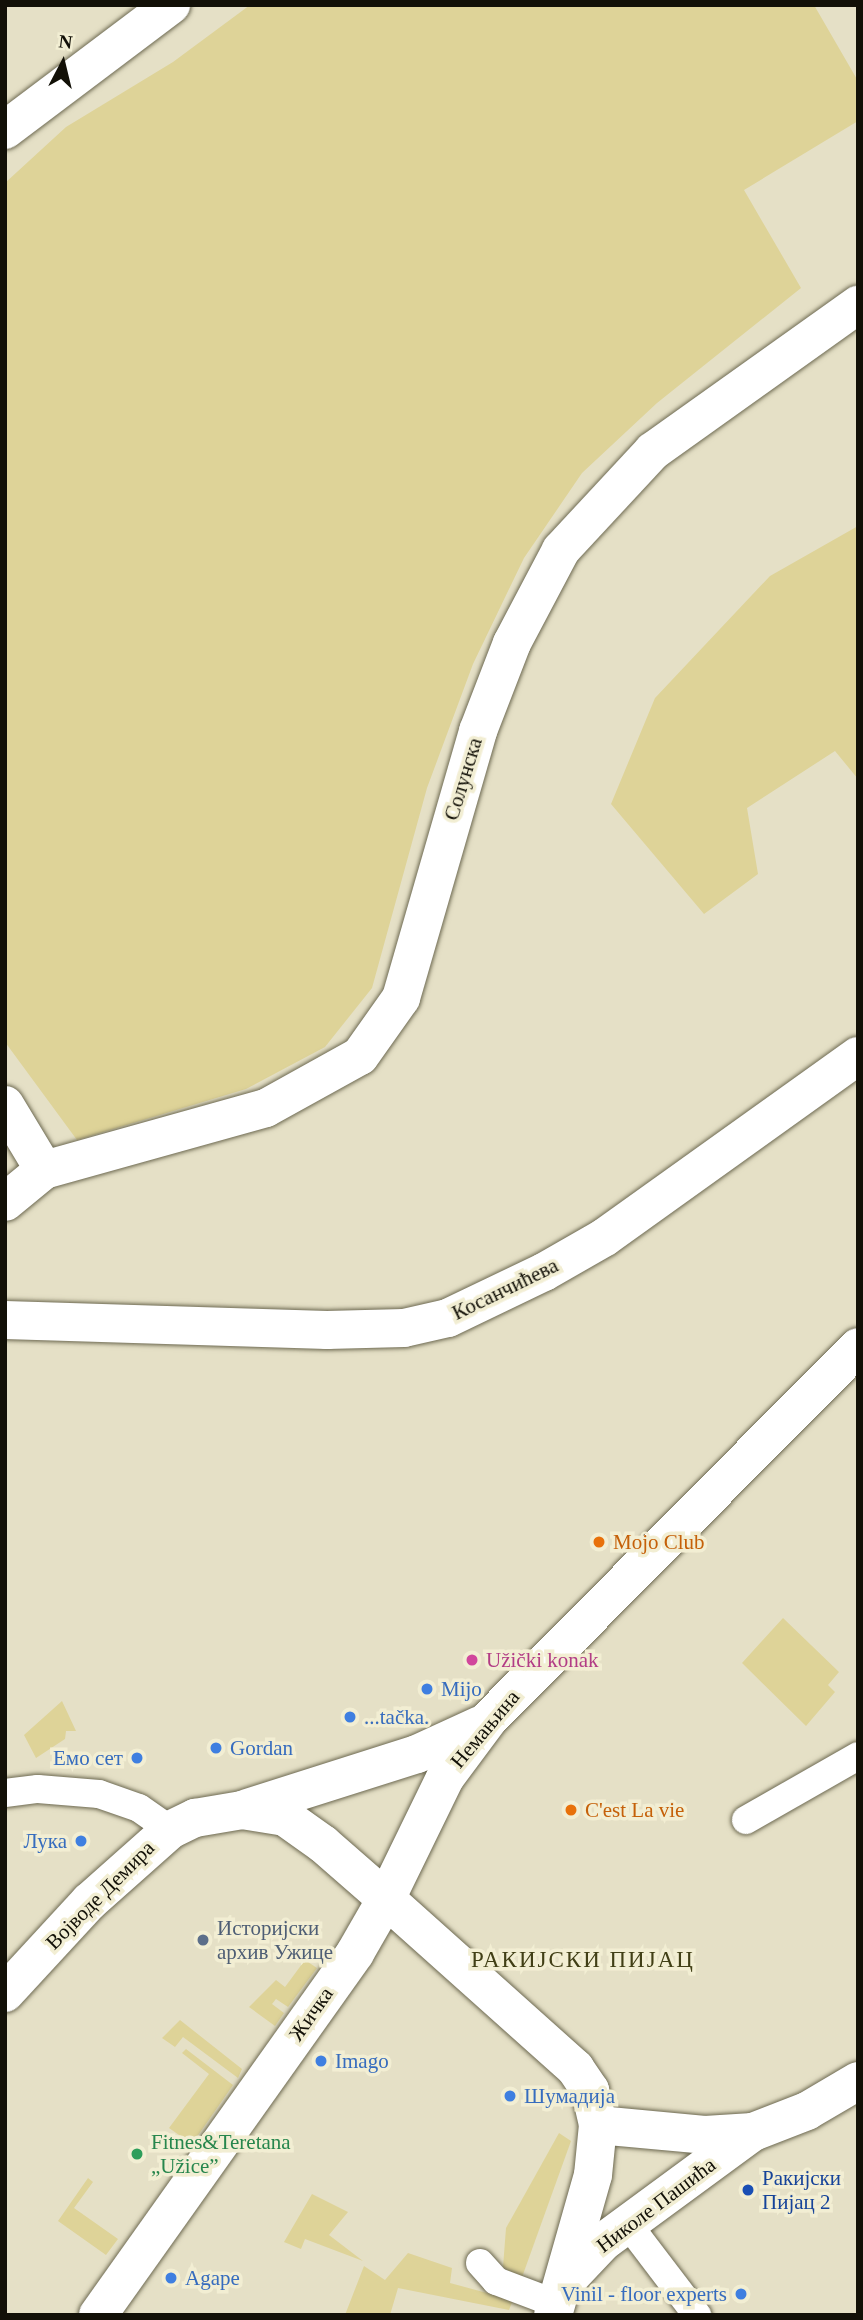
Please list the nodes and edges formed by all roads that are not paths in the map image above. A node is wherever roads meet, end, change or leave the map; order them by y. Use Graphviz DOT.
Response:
graph roads {
  1 [pos="172,5"];
  2 [pos="5,130"];
  3 [pos="858,305"];
  4 [pos="858,1056"];
  5 [pos="5,1105"];
  6 [pos="44,1170"];
  7 [pos="5,1202"];
  8 [pos="5,1320"];
  9 [pos="858,1347"];
  10 [pos="488,1720"];
  11 [pos="858,1756"];
  12 [pos="5,1793"];
  13 [pos="242,1810"];
  14 [pos="746,1820"];
  15 [pos="170,1830"];
  16 [pos="386,1899"];
  17 [pos="5,1993"];
  18 [pos="854,2090"];
  19 [pos="598,2125"];
  20 [pos="752,2133"];
  21 [pos="627,2223"];
  22 [pos="480,2263"];
  23 [pos="558,2301"];
  24 [pos="98,2315"];
  25 [pos="697,2315"];
  1 -- 2 [label="street"];
  3 -- 6 [label="street, Солунска"];
  4 -- 8 [label="street, Косанчићева"];
  5 -- 6 [label="street"];
  6 -- 7 [label="street"];
  9 -- 10 [label="street, Немањина"];
  10 -- 13 [label="street"];
  10 -- 16 [label="street, Немањина"];
  11 -- 14 [label="lane"];
  12 -- 15 [label="lane"];
  13 -- 15 [label="street, Војводе Демира"];
  13 -- 16 [label="street, Војводе Демира"];
  15 -- 17 [label="street, Војводе Демира"];
  16 -- 19 [label="street"];
  16 -- 24 [label="street, Жичка"];
  18 -- 20 [label="street, Николе Пашића"];
  19 -- 20 [label="street, Николе Пашића"];
  19 -- 23 [label="street, Николе Пашића"];
  20 -- 21 [label="street, Николе Пашића"];
  21 -- 23 [label="street, Николе Пашића"];
  21 -- 25 [label="lane"];
  22 -- 23 [label="lane"];
}
